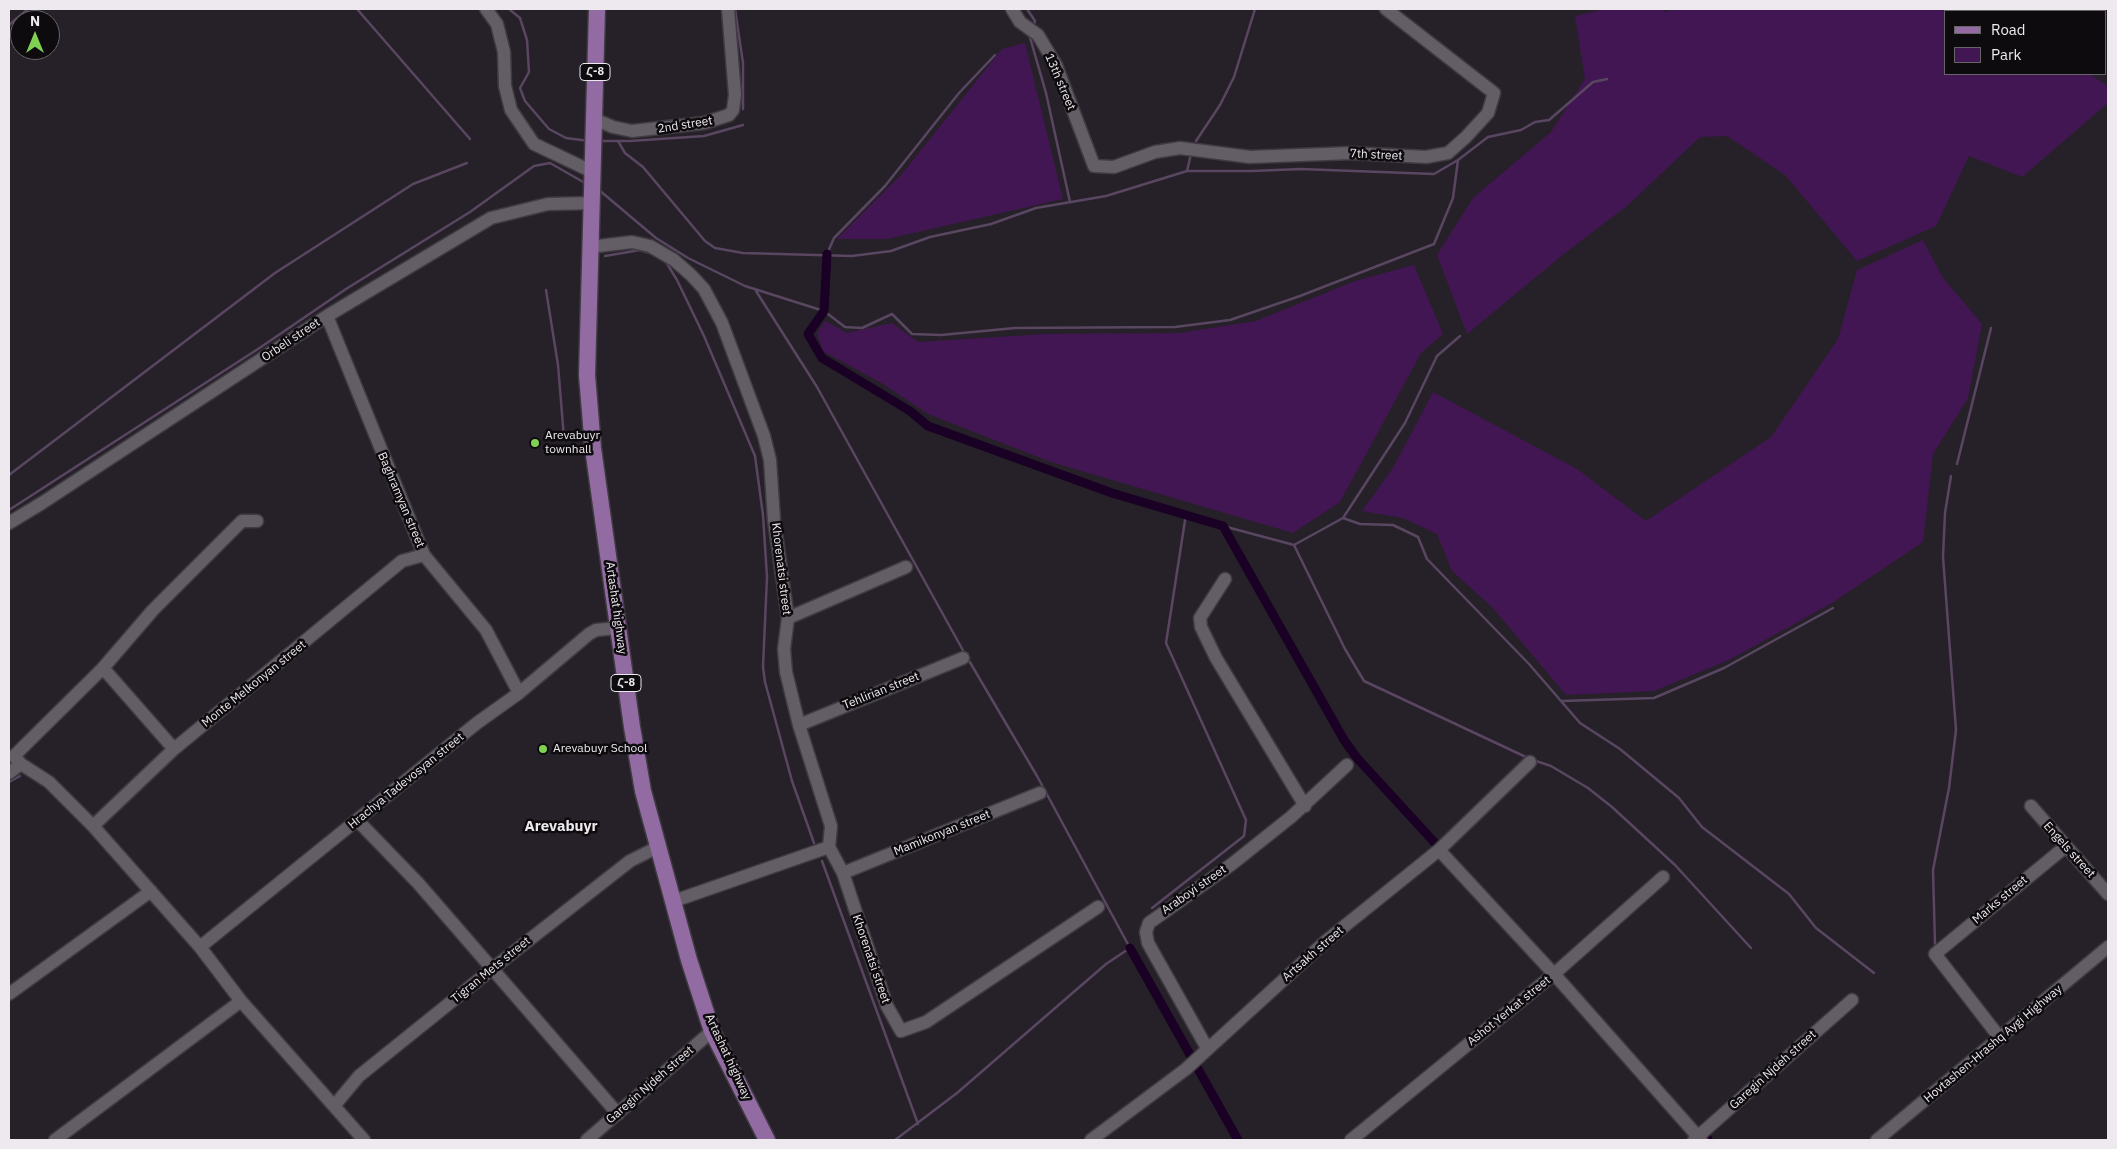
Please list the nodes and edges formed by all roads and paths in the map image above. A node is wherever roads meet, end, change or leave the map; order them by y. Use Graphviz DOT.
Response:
graph roads {
  1 [pos="486,9"];
  2 [pos="597,9"];
  3 [pos="728,9"];
  4 [pos="1012,9"];
  5 [pos="1386,9"];
  6 [pos="593,134"];
  7 [pos="1094,166"];
  8 [pos="593,172"];
  9 [pos="592,203"];
  10 [pos="590,247"];
  11 [pos="326,316"];
  12 [pos="257,521"];
  13 [pos="9,523"];
  14 [pos="424,555"];
  15 [pos="906,567"];
  16 [pos="1225,579"];
  17 [pos="788,618"];
  18 [pos="618,628"];
  19 [pos="963,658"];
  20 [pos="103,668"];
  21 [pos="519,693"];
  22 [pos="799,724"];
  23 [pos="174,749"];
  24 [pos="14,757"];
  25 [pos="1530,762"];
  26 [pos="1347,765"];
  27 [pos="9,773"];
  28 [pos="1040,793"];
  29 [pos="1305,806"];
  30 [pos="2031,806"];
  31 [pos="358,821"];
  32 [pos="93,826"];
  33 [pos="658,847"];
  34 [pos="829,847"];
  35 [pos="2065,847"];
  36 [pos="1439,850"];
  37 [pos="843,873"];
  38 [pos="1663,877"];
  39 [pos="150,891"];
  40 [pos="2108,894"];
  41 [pos="674,902"];
  42 [pos="1098,907"];
  43 [pos="200,947"];
  44 [pos="2108,947"];
  45 [pos="492,969"];
  46 [pos="1549,978"];
  47 [pos="9,994"];
  48 [pos="1852,1000"];
  49 [pos="241,1001"];
  50 [pos="712,1030"];
  51 [pos="2000,1038"];
  52 [pos="1204,1052"];
  53 [pos="334,1106"];
  54 [pos="618,1114"];
  55 [pos="1698,1139"];
  56 [pos="55,1140"];
  57 [pos="364,1140"];
  58 [pos="588,1140"];
  59 [pos="767,1140"];
  60 [pos="1091,1140"];
  61 [pos="1351,1140"];
  62 [pos="1877,1140"];
  1 -- 8 [label="street"];
  2 -- 6 [label="main road, Հ-8"];
  3 -- 6 [label="street, 2nd street"];
  4 -- 7 [label="street, 13th street"];
  5 -- 7 [label="street, 7th street"];
  6 -- 8 [label="main road, Հ-8"];
  8 -- 9 [label="main road, Հ-8"];
  9 -- 10 [label="main road, Artashat highway / Հ-8"];
  9 -- 11 [label="street, Orbeli street"];
  10 -- 17 [label="street, Khorenatsi street"];
  10 -- 18 [label="main road, Artashat highway / Հ-8"];
  11 -- 13 [label="street, Orbeli street"];
  11 -- 14 [label="street, Baghramyan street"];
  12 -- 20 [label="street"];
  14 -- 21 [label="street, Baghramyan street"];
  14 -- 23 [label="street, Monte Melkonyan street"];
  15 -- 17 [label="street"];
  16 -- 29 [label="street"];
  17 -- 22 [label="street, Khorenatsi street"];
  18 -- 21 [label="street, Hrachya Tadevosyan street"];
  18 -- 33 [label="main road, Artashat highway / Հ-8"];
  19 -- 22 [label="street, Tehlirian street"];
  20 -- 23 [label="street"];
  20 -- 24 [label="street"];
  21 -- 31 [label="street, Hrachya Tadevosyan street"];
  22 -- 34 [label="street, Khorenatsi street"];
  23 -- 32 [label="street, Monte Melkonyan street"];
  24 -- 27 [label="street"];
  24 -- 32 [label="street"];
  25 -- 36 [label="street, Artsakh street"];
  26 -- 29 [label="street, Araboyi street"];
  28 -- 37 [label="street, Mamikonyan street"];
  29 -- 52 [label="street, Araboyi street"];
  30 -- 35 [label="street, Engels street"];
  31 -- 43 [label="street, Hrachya Tadevosyan street"];
  31 -- 45 [label="street"];
  32 -- 39 [label="street"];
  33 -- 41 [label="main road, Artashat highway / Հ-8"];
  33 -- 45 [label="street, Tigran Mets street"];
  34 -- 37 [label="street, Khorenatsi street"];
  34 -- 41 [label="street"];
  35 -- 40 [label="street, Engels street"];
  35 -- 51 [label="street, Marks street"];
  36 -- 46 [label="street"];
  36 -- 52 [label="street, Artsakh street"];
  37 -- 42 [label="street, Khorenatsi street"];
  38 -- 46 [label="street, Ashot Yerkat street"];
  39 -- 43 [label="street"];
  39 -- 47 [label="street"];
  41 -- 50 [label="main road, Artashat highway / Հ-8"];
  43 -- 49 [label="street"];
  44 -- 51 [label="street, Hovtashen-Hrashq Aygi Highway"];
  45 -- 53 [label="street, Tigran Mets street"];
  45 -- 54 [label="street"];
  46 -- 55 [label="street"];
  46 -- 61 [label="street, Ashot Yerkat street"];
  48 -- 55 [label="street, Garegin Njdeh street"];
  49 -- 53 [label="street"];
  49 -- 56 [label="street"];
  50 -- 54 [label="street, Garegin Njdeh street"];
  50 -- 59 [label="main road, Artashat highway / Հ-8"];
  51 -- 62 [label="street, Hovtashen-Hrashq Aygi Highway"];
  52 -- 60 [label="street, Artsakh street"];
  53 -- 57 [label="street"];
  54 -- 58 [label="street, Garegin Njdeh street"];
}
